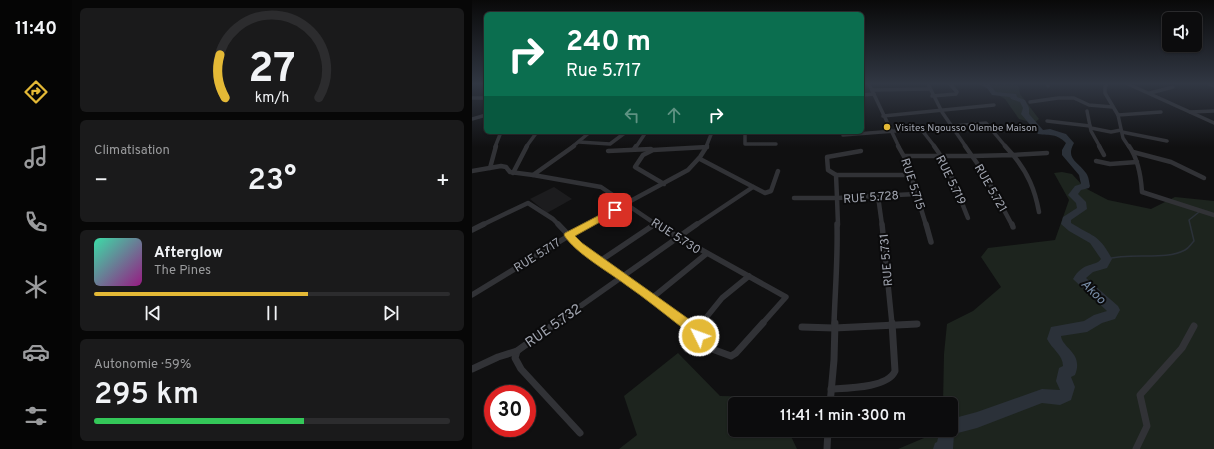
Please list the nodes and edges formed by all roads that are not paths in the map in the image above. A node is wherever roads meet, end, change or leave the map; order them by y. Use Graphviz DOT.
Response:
graph roads {
  1 [pos="878,105"];
  2 [pos="937,105"];
  3 [pos="1089,105"];
  4 [pos="1174,105"];
  5 [pos="994,106"];
  6 [pos="1113,106"];
  7 [pos="940,111"];
  8 [pos="1086,111"];
  9 [pos="1214,111"];
  10 [pos="1161,112"];
  11 [pos="1189,112"];
  12 [pos="484,115"];
  13 [pos="1118,115"];
  14 [pos="883,116"];
  15 [pos="472,119"];
  16 [pos="1047,121"];
  17 [pos="1214,123"];
  18 [pos="952,126"];
  19 [pos="1091,127"];
  20 [pos="921,129"];
  21 [pos="1121,131"];
  22 [pos="890,132"];
  23 [pos="500,134"];
  24 [pos="535,134"];
  25 [pos="588,134"];
  26 [pos="624,134"];
  27 [pos="645,134"];
  28 [pos="711,134"];
  29 [pos="745,134"];
  30 [pos="859,134"];
  31 [pos="864,134"];
  32 [pos="843,135"];
  33 [pos="1167,141"];
  34 [pos="579,142"];
  35 [pos="776,144"];
  36 [pos="707,147"];
  37 [pos="634,149"];
  38 [pos="658,150"];
  39 [pos="608,151"];
  40 [pos="861,151"];
  41 [pos="1133,152"];
  42 [pos="1047,153"];
  43 [pos="941,155"];
  44 [pos="1013,155"];
  45 [pos="1104,155"];
  46 [pos="904,156"];
  47 [pos="972,156"];
  48 [pos="700,159"];
  49 [pos="1096,161"];
  50 [pos="1137,162"];
  51 [pos="490,168"];
  52 [pos="472,171"];
  53 [pos="778,171"];
  54 [pos="513,173"];
  55 [pos="533,175"];
  56 [pos="836,175"];
  57 [pos="911,175"];
  58 [pos="1204,178"];
  59 [pos="664,184"];
  60 [pos="753,187"];
  61 [pos="916,194"];
  62 [pos="878,196"];
  63 [pos="794,198"];
  64 [pos="837,198"];
  65 [pos="627,204"];
  66 [pos="1039,212"];
  67 [pos="1214,215"];
  68 [pos="968,218"];
  69 [pos="654,224"];
  70 [pos="1013,227"];
  71 [pos="472,230"];
  72 [pos="568,235"];
  73 [pos="678,237"];
  74 [pos="931,242"];
  75 [pos="706,254"];
  76 [pos="600,261"];
  77 [pos="749,276"];
  78 [pos="623,277"];
  79 [pos="472,295"];
  80 [pos="652,298"];
  81 [pos="892,324"];
  82 [pos="917,324"];
  83 [pos="1194,326"];
  84 [pos="802,328"];
  85 [pos="834,328"];
  86 [pos="695,332"];
  87 [pos="516,351"];
  88 [pos="472,369"];
  89 [pos="831,389"];
  90 [pos="830,397"];
  91 [pos="580,433"];
  92 [pos="828,437"];
  93 [pos="827,449"];
  94 [pos="1136,449"];
  1 -- 14 [label="street, RUE 5.715"];
  2 -- 7 [label="street"];
  3 -- 6 [label="street"];
  4 -- 11 [label="street"];
  5 -- 7 [label="street"];
  6 -- 13 [label="street"];
  7 -- 14 [label="street"];
  7 -- 18 [label="street"];
  8 -- 19 [label="street"];
  9 -- 11 [label="street"];
  10 -- 13 [label="street"];
  11 -- 17 [label="street"];
  12 -- 15 [label="street"];
  13 -- 21 [label="street"];
  14 -- 22 [label="street, RUE 5.715"];
  16 -- 19 [label="street"];
  18 -- 20 [label="street"];
  18 -- 44 [label="street"];
  18 -- 47 [label="street"];
  19 -- 21 [label="street"];
  19 -- 45 [label="street"];
  20 -- 22 [label="street"];
  20 -- 43 [label="street, RUE 5.719"];
  21 -- 33 [label="street"];
  21 -- 41 [label="street"];
  22 -- 31 [label="street"];
  22 -- 46 [label="street, RUE 5.715"];
  23 -- 51 [label="street"];
  24 -- 54 [label="street"];
  25 -- 34 [label="street"];
  26 -- 34 [label="street"];
  27 -- 37 [label="street"];
  28 -- 36 [label="street, RUE 5.717"];
  29 -- 35 [label="street"];
  30 -- 32 [label="street"];
  34 -- 55 [label="street"];
  36 -- 38 [label="street"];
  36 -- 48 [label="street, RUE 5.717"];
  37 -- 38 [label="street"];
  37 -- 39 [label="street"];
  38 -- 59 [label="street"];
  40 -- 56 [label="street"];
  41 -- 50 [label="street"];
  41 -- 58 [label="street"];
  42 -- 44 [label="street"];
  43 -- 46 [label="street, RUE 5.721"];
  43 -- 47 [label="street, RUE 5.721"];
  43 -- 68 [label="street, RUE 5.719"];
  44 -- 47 [label="street"];
  44 -- 66 [label="street"];
  46 -- 57 [label="street, RUE 5.715"];
  47 -- 70 [label="street, RUE 5.721"];
  48 -- 59 [label="street, RUE 5.717"];
  48 -- 60 [label="street"];
  49 -- 50 [label="street"];
  50 -- 67 [label="street"];
  51 -- 52 [label="street, RUE 5.730"];
  51 -- 54 [label="street, RUE 5.730"];
  53 -- 60 [label="street"];
  54 -- 55 [label="street, RUE 5.730"];
  55 -- 65 [label="street, RUE 5.730"];
  56 -- 57 [label="street"];
  56 -- 64 [label="street"];
  57 -- 61 [label="street, RUE 5.715"];
  59 -- 65 [label="street, RUE 5.717"];
  60 -- 73 [label="street, RUE 5.732"];
  61 -- 62 [label="street, RUE 5.728"];
  61 -- 74 [label="street, RUE 5.715"];
  62 -- 64 [label="street, RUE 5.728"];
  62 -- 81 [label="street, RUE 5.731"];
  63 -- 64 [label="street"];
  64 -- 85 [label="street, RUE 5.728"];
  65 -- 69 [label="street, RUE 5.730"];
  65 -- 72 [label="street, RUE 5.717"];
  69 -- 73 [label="street, RUE 5.730"];
  69 -- 76 [label="street"];
  71 -- 72 [label="street"];
  72 -- 76 [label="street"];
  72 -- 79 [label="street, RUE 5.717"];
  73 -- 75 [label="street, RUE 5.730"];
  73 -- 78 [label="street, RUE 5.732"];
  75 -- 77 [label="street, RUE 5.730"];
  75 -- 80 [label="street"];
  76 -- 78 [label="street"];
  77 -- 86 [label="street"];
  77 -- 86 [label="street, RUE 5.730"];
  78 -- 80 [label="street"];
  78 -- 87 [label="street, RUE 5.732"];
  80 -- 86 [label="street"];
  81 -- 82 [label="street"];
  81 -- 85 [label="street"];
  81 -- 89 [label="street, RUE 5.731"];
  83 -- 94 [label="street"];
  84 -- 85 [label="street"];
  85 -- 89 [label="street, RUE 5.728"];
  87 -- 88 [label="street"];
  87 -- 91 [label="street, RUE 5.732"];
  89 -- 90 [label="street, RUE 5.728"];
  92 -- 93 [label="street"];
}
